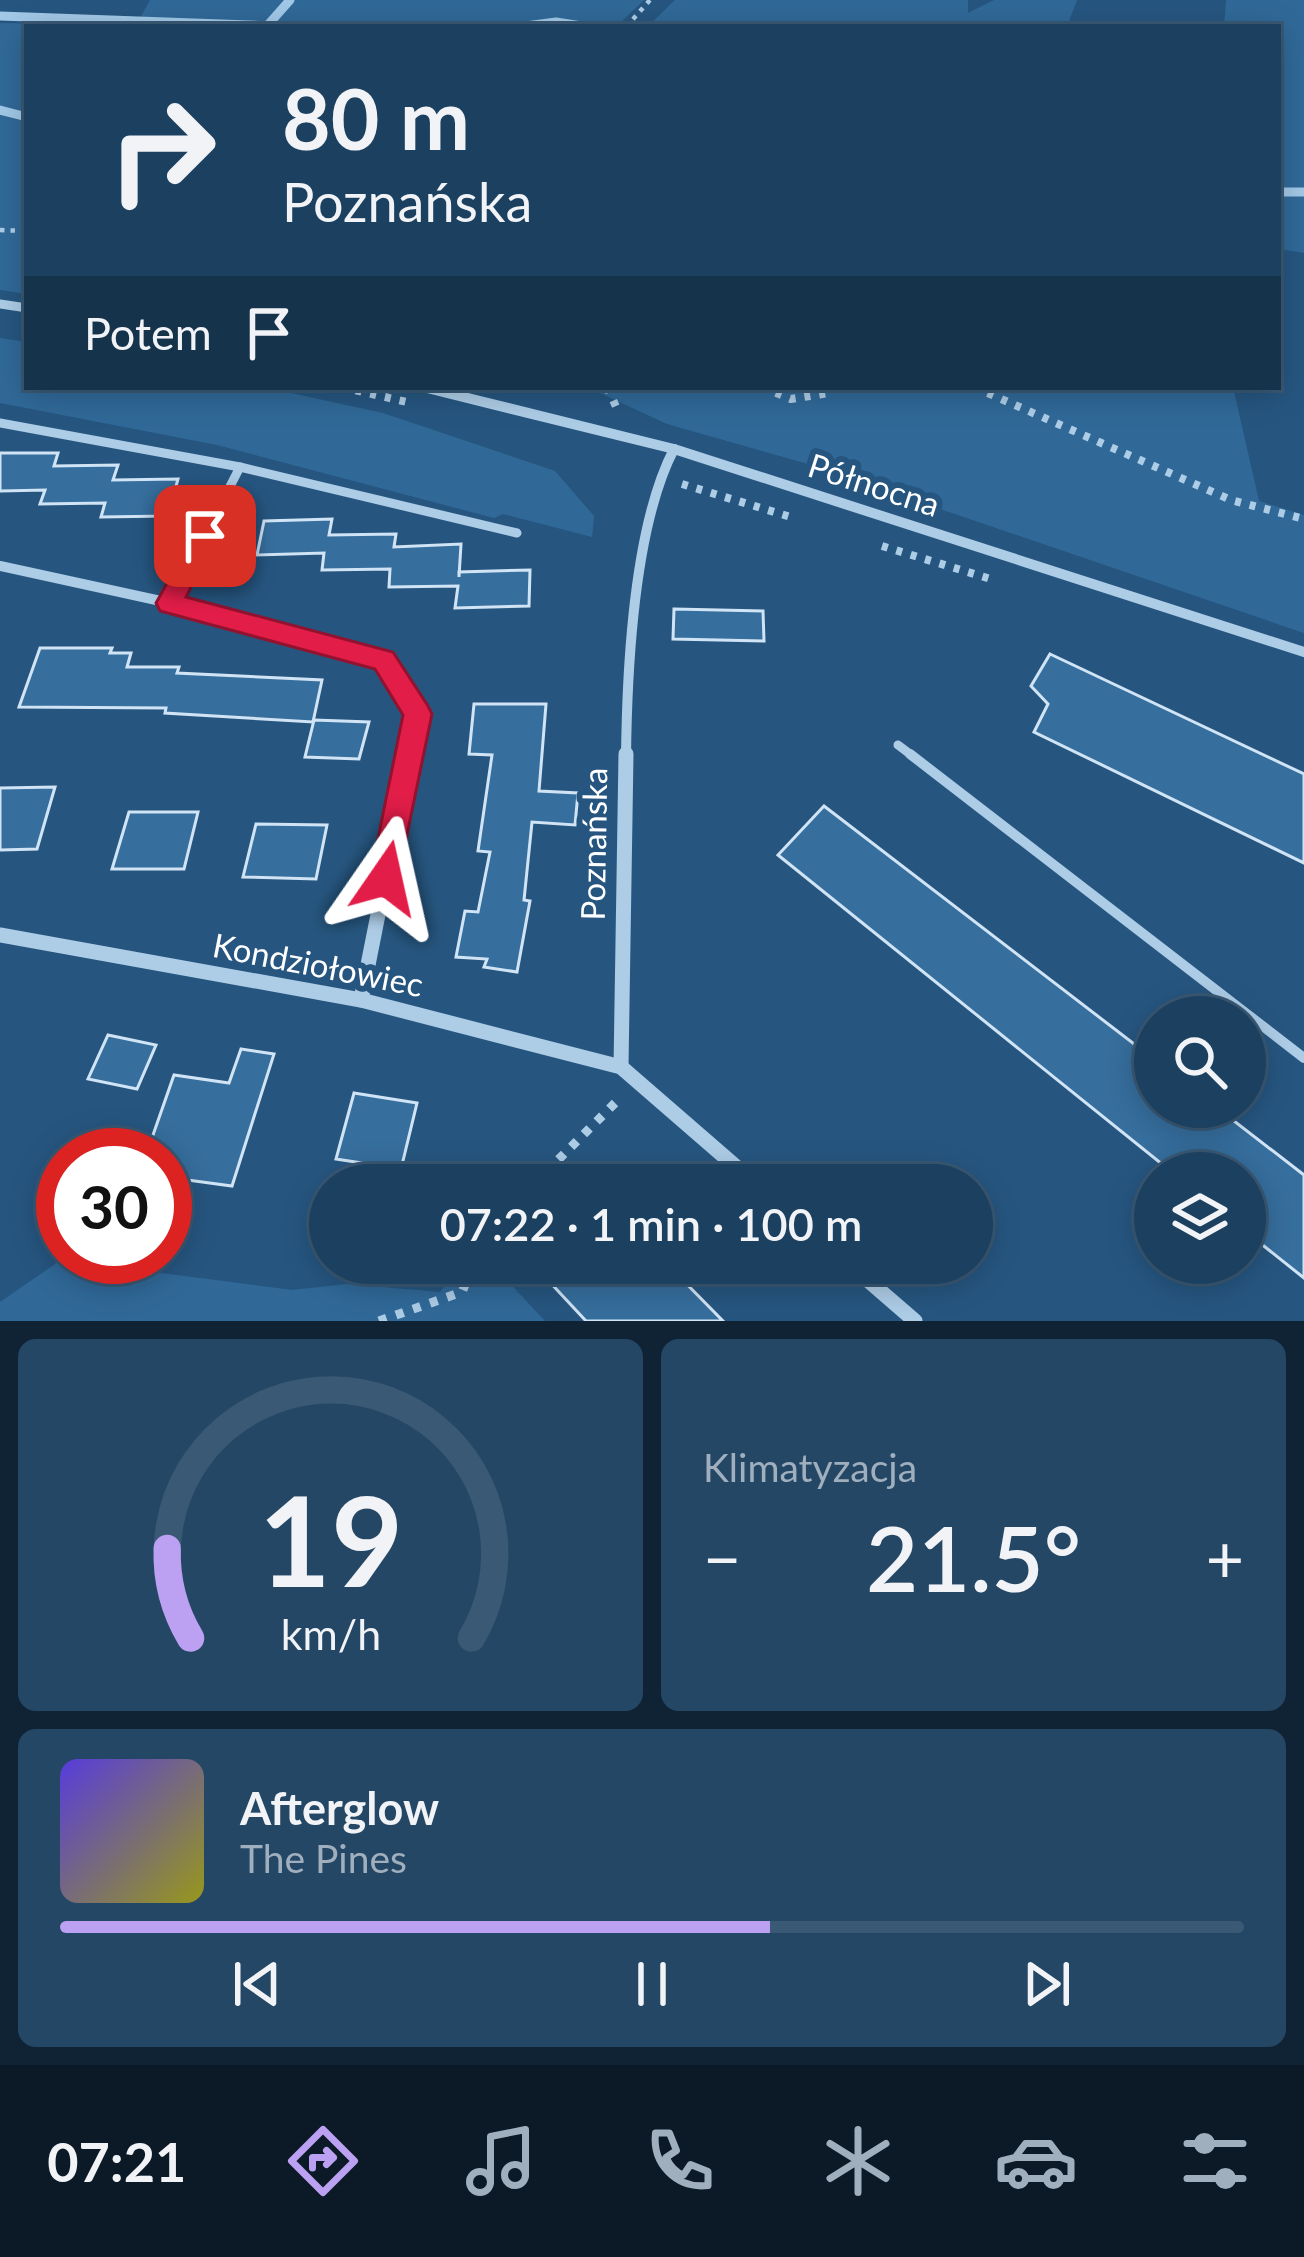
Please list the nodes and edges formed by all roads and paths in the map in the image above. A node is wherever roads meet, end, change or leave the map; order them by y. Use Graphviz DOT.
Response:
graph roads {
  1 [pos="650,0"];
  2 [pos="629,24"];
  3 [pos="435,390"];
  4 [pos="769,390"];
  5 [pos="832,390"];
  6 [pos="981,390"];
  7 [pos="0,423"];
  8 [pos="674,449"];
  9 [pos="240,467"];
  10 [pos="1304,519"];
  11 [pos="517,532"];
  12 [pos="0,566"];
  13 [pos="170,603"];
  14 [pos="1304,652"];
  15 [pos="898,745"];
  16 [pos="0,935"];
  17 [pos="361,1000"];
  18 [pos="1304,1058"];
  19 [pos="621,1066"];
  20 [pos="637,1081"];
  21 [pos="553,1164"];
  22 [pos="734,1164"];
  23 [pos="465,1284"];
  24 [pos="872,1284"];
  25 [pos="379,1321"];
  26 [pos="915,1321"];
  1 -- 2 [label="path"];
  3 -- 8 [label="street, Północna"];
  4 -- 5 [label="path"];
  6 -- 10 [label="path"];
  7 -- 9 [label="lane"];
  8 -- 14 [label="street, Północna"];
  8 -- 19 [label="street, Poznańska"];
  9 -- 11 [label="lane"];
  9 -- 13 [label="lane"];
  12 -- 13 [label="street"];
  13 -- 17 [label="street"];
  15 -- 18 [label="lane"];
  16 -- 17 [label="street, Kondziołowiec"];
  17 -- 19 [label="street, Kondziołowiec"];
  19 -- 20 [label="street"];
  20 -- 21 [label="path"];
  20 -- 22 [label="street"];
  23 -- 25 [label="path"];
  24 -- 26 [label="street"];
}
